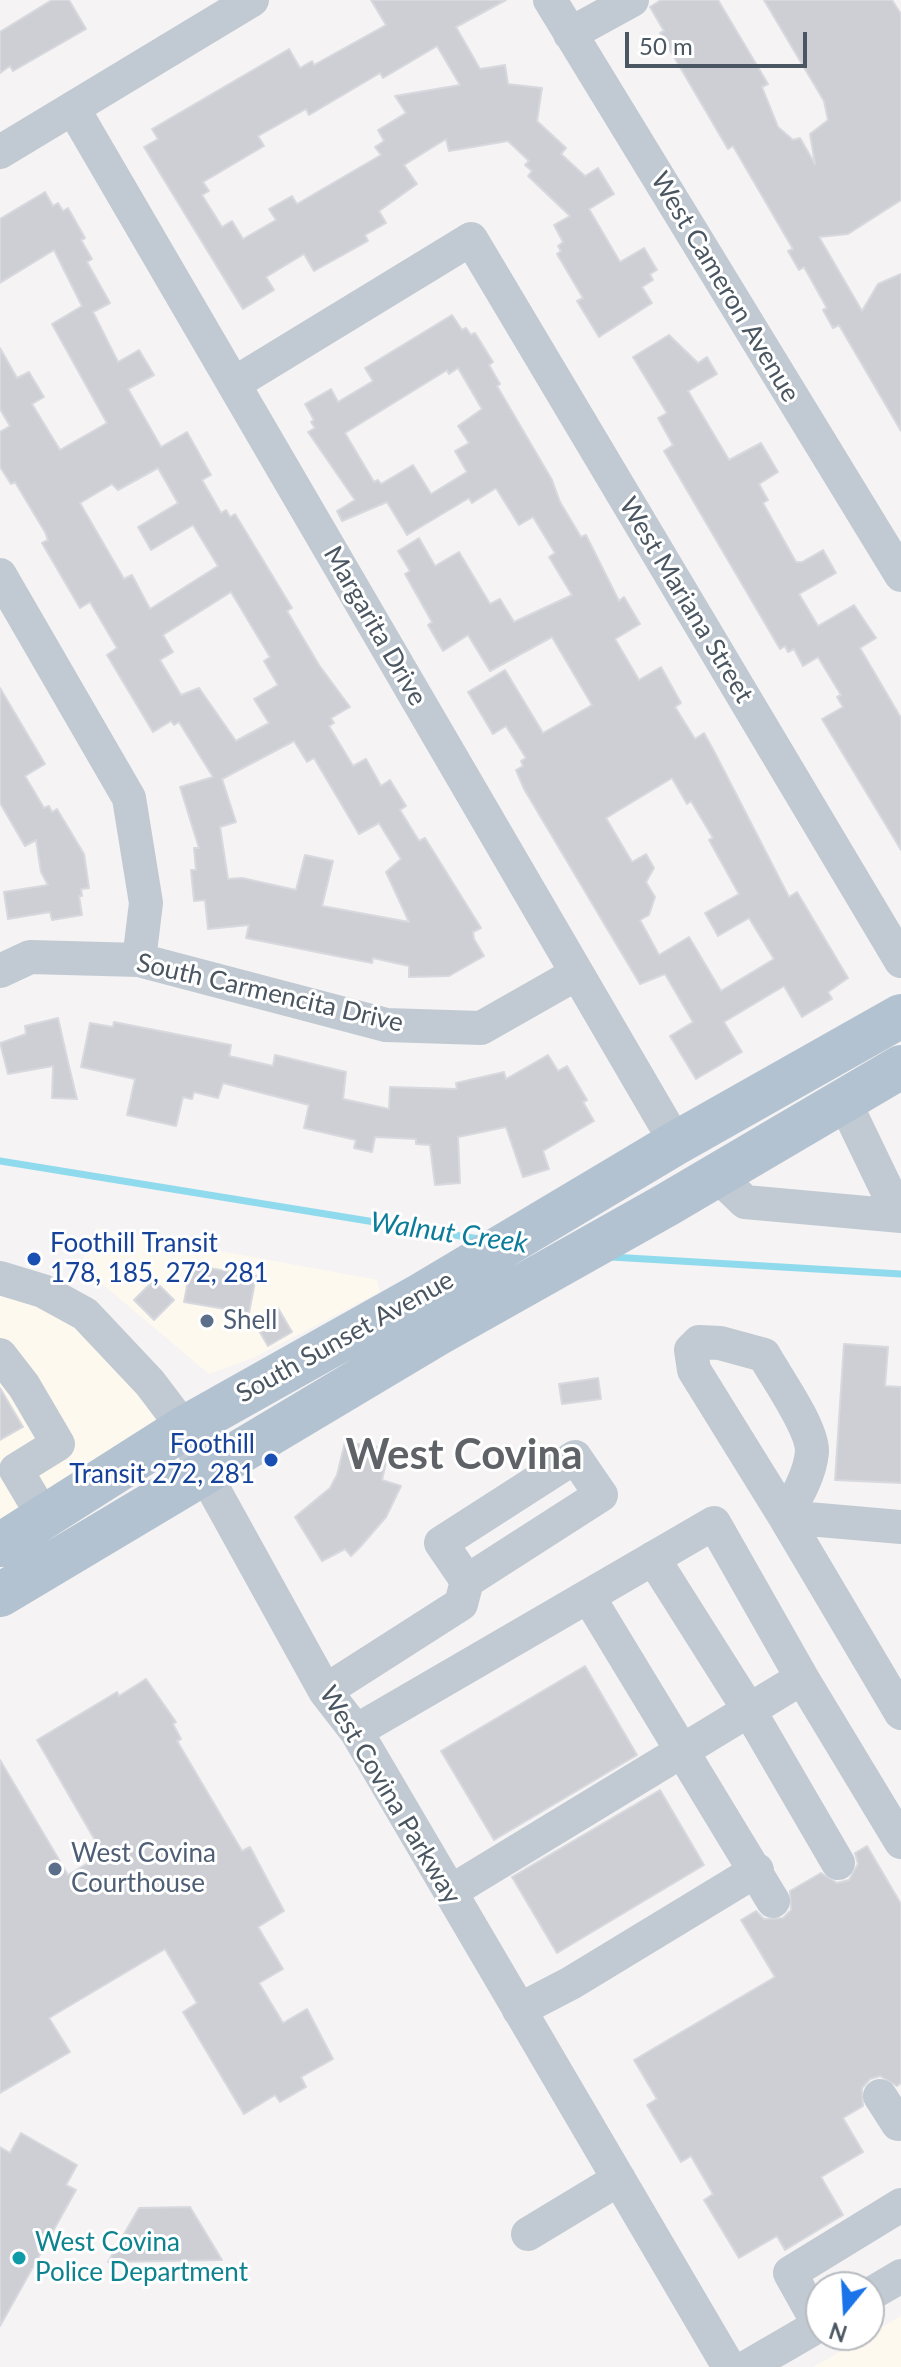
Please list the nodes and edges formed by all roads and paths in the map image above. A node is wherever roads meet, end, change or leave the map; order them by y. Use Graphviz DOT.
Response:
graph roads {
  1 [pos="252,0"];
  2 [pos="550,0"];
  3 [pos="632,0"];
  4 [pos="570,34"];
  5 [pos="74,110"];
  6 [pos="0,152"];
  7 [pos="235,383"];
  8 [pos="0,575"];
  9 [pos="901,575"];
  10 [pos="139,960"];
  11 [pos="901,961"];
  12 [pos="0,971"];
  13 [pos="576,974"];
  14 [pos="901,1016"];
  15 [pos="901,1067"];
  16 [pos="844,1101"];
  17 [pos="676,1143"];
  18 [pos="717,1175"];
  19 [pos="900,1215"];
  20 [pos="0,1278"];
  21 [pos="436,1310"];
  22 [pos="0,1355"];
  23 [pos="184,1428"];
  24 [pos="204,1472"];
  25 [pos="44,1517"];
  26 [pos="785,1517"];
  27 [pos="901,1527"];
  28 [pos="0,1545"];
  29 [pos="653,1558"];
  30 [pos="467,1581"];
  31 [pos="0,1595"];
  32 [pos="588,1596"];
  33 [pos="802,1678"];
  34 [pos="325,1691"];
  35 [pos="749,1710"];
  36 [pos="901,1713"];
  37 [pos="356,1731"];
  38 [pos="684,1750"];
  39 [pos="901,1842"];
  40 [pos="838,1863"];
  41 [pos="757,1870"];
  42 [pos="450,1892"];
  43 [pos="773,1901"];
  44 [pos="519,2010"];
  45 [pos="619,2179"];
  46 [pos="901,2205"];
  47 [pos="528,2234"];
  48 [pos="805,2298"];
  49 [pos="805,2333"];
  50 [pos="729,2367"];
  51 [pos="747,2367"];
  1 -- 5 [label="street"];
  2 -- 4 [label="street, West Cameron Avenue"];
  3 -- 4 [label="street"];
  4 -- 9 [label="street, West Cameron Avenue"];
  5 -- 6 [label="street"];
  5 -- 7 [label="street, Margarita Drive"];
  7 -- 11 [label="street, West Mariana Street"];
  7 -- 13 [label="street, Margarita Drive"];
  8 -- 10 [label="street"];
  10 -- 12 [label="street, South Carmencita Drive"];
  10 -- 13 [label="street, South Carmencita Drive"];
  13 -- 17 [label="street, Margarita Drive"];
  14 -- 17 [label="main road, South Sunset Avenue"];
  15 -- 16 [label="main road, South Sunset Avenue"];
  16 -- 18 [label="main road, South Sunset Avenue"];
  16 -- 19 [label="street"];
  17 -- 21 [label="main road, South Sunset Avenue"];
  18 -- 19 [label="street"];
  18 -- 21 [label="main road, South Sunset Avenue"];
  20 -- 23 [label="street, West Covina Parkway"];
  21 -- 23 [label="main road, South Sunset Avenue"];
  21 -- 24 [label="main road, South Sunset Avenue"];
  22 -- 25 [label="street"];
  23 -- 24 [label="street, West Covina Parkway"];
  23 -- 25 [label="main road, South Sunset Avenue"];
  24 -- 31 [label="main road, South Sunset Avenue"];
  24 -- 34 [label="street, West Covina Parkway"];
  25 -- 28 [label="main road, South Sunset Avenue"];
  26 -- 26 [label="street"];
  26 -- 27 [label="street"];
  26 -- 36 [label="street"];
  29 -- 32 [label="street"];
  29 -- 33 [label="street"];
  29 -- 35 [label="street"];
  30 -- 30 [label="street"];
  30 -- 34 [label="street"];
  32 -- 37 [label="street"];
  32 -- 38 [label="street"];
  33 -- 35 [label="street"];
  33 -- 39 [label="street"];
  34 -- 37 [label="street, West Covina Parkway"];
  35 -- 38 [label="street"];
  35 -- 40 [label="street"];
  37 -- 42 [label="street, West Covina Parkway"];
  38 -- 41 [label="street"];
  38 -- 42 [label="street"];
  41 -- 43 [label="street"];
  41 -- 44 [label="street"];
  42 -- 44 [label="street, West Covina Parkway"];
  44 -- 45 [label="street, West Covina Parkway"];
  45 -- 47 [label="street"];
  45 -- 50 [label="street, West Covina Parkway"];
  46 -- 48 [label="street"];
  49 -- 51 [label="street"];
}
